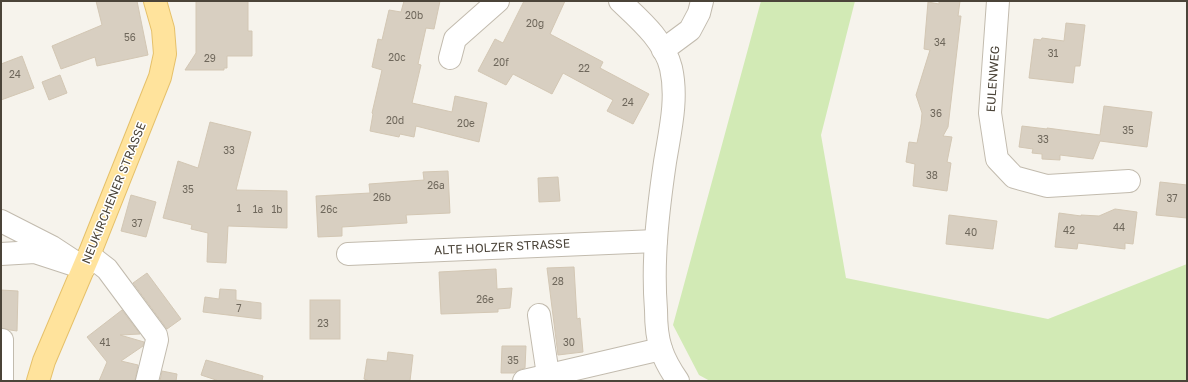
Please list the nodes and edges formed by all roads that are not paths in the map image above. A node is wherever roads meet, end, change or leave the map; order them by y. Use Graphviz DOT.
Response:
graph roads {
  1 [pos="155,1"];
  2 [pos="498,1"];
  3 [pos="620,1"];
  4 [pos="702,1"];
  5 [pos="998,1"];
  6 [pos="663,50"];
  7 [pos="450,58"];
  8 [pos="1129,181"];
  9 [pos="1,221"];
  10 [pos="656,240"];
  11 [pos="1,254"];
  12 [pos="348,254"];
  13 [pos="86,261"];
  14 [pos="539,315"];
  15 [pos="2,340"];
  16 [pos="668,370"];
  17 [pos="548,375"];
  18 [pos="2,381"];
  19 [pos="38,381"];
  20 [pos="146,381"];
  21 [pos="524,381"];
  1 -- 13 [label="main road, NEUKIRCHENER STRASSE"];
  2 -- 7 [label="street"];
  3 -- 6 [label="street"];
  4 -- 6 [label="street"];
  5 -- 8 [label="street, EULENWEG"];
  6 -- 10 [label="street"];
  9 -- 13 [label="street"];
  10 -- 12 [label="street, ALTE HOLZER STRASSE"];
  10 -- 16 [label="street"];
  11 -- 13 [label="street"];
  13 -- 19 [label="main road, NEUKIRCHENER STRASSE"];
  13 -- 20 [label="street"];
  14 -- 17 [label="street"];
  15 -- 18 [label="street"];
  16 -- 17 [label="street"];
  17 -- 21 [label="street"];
}
